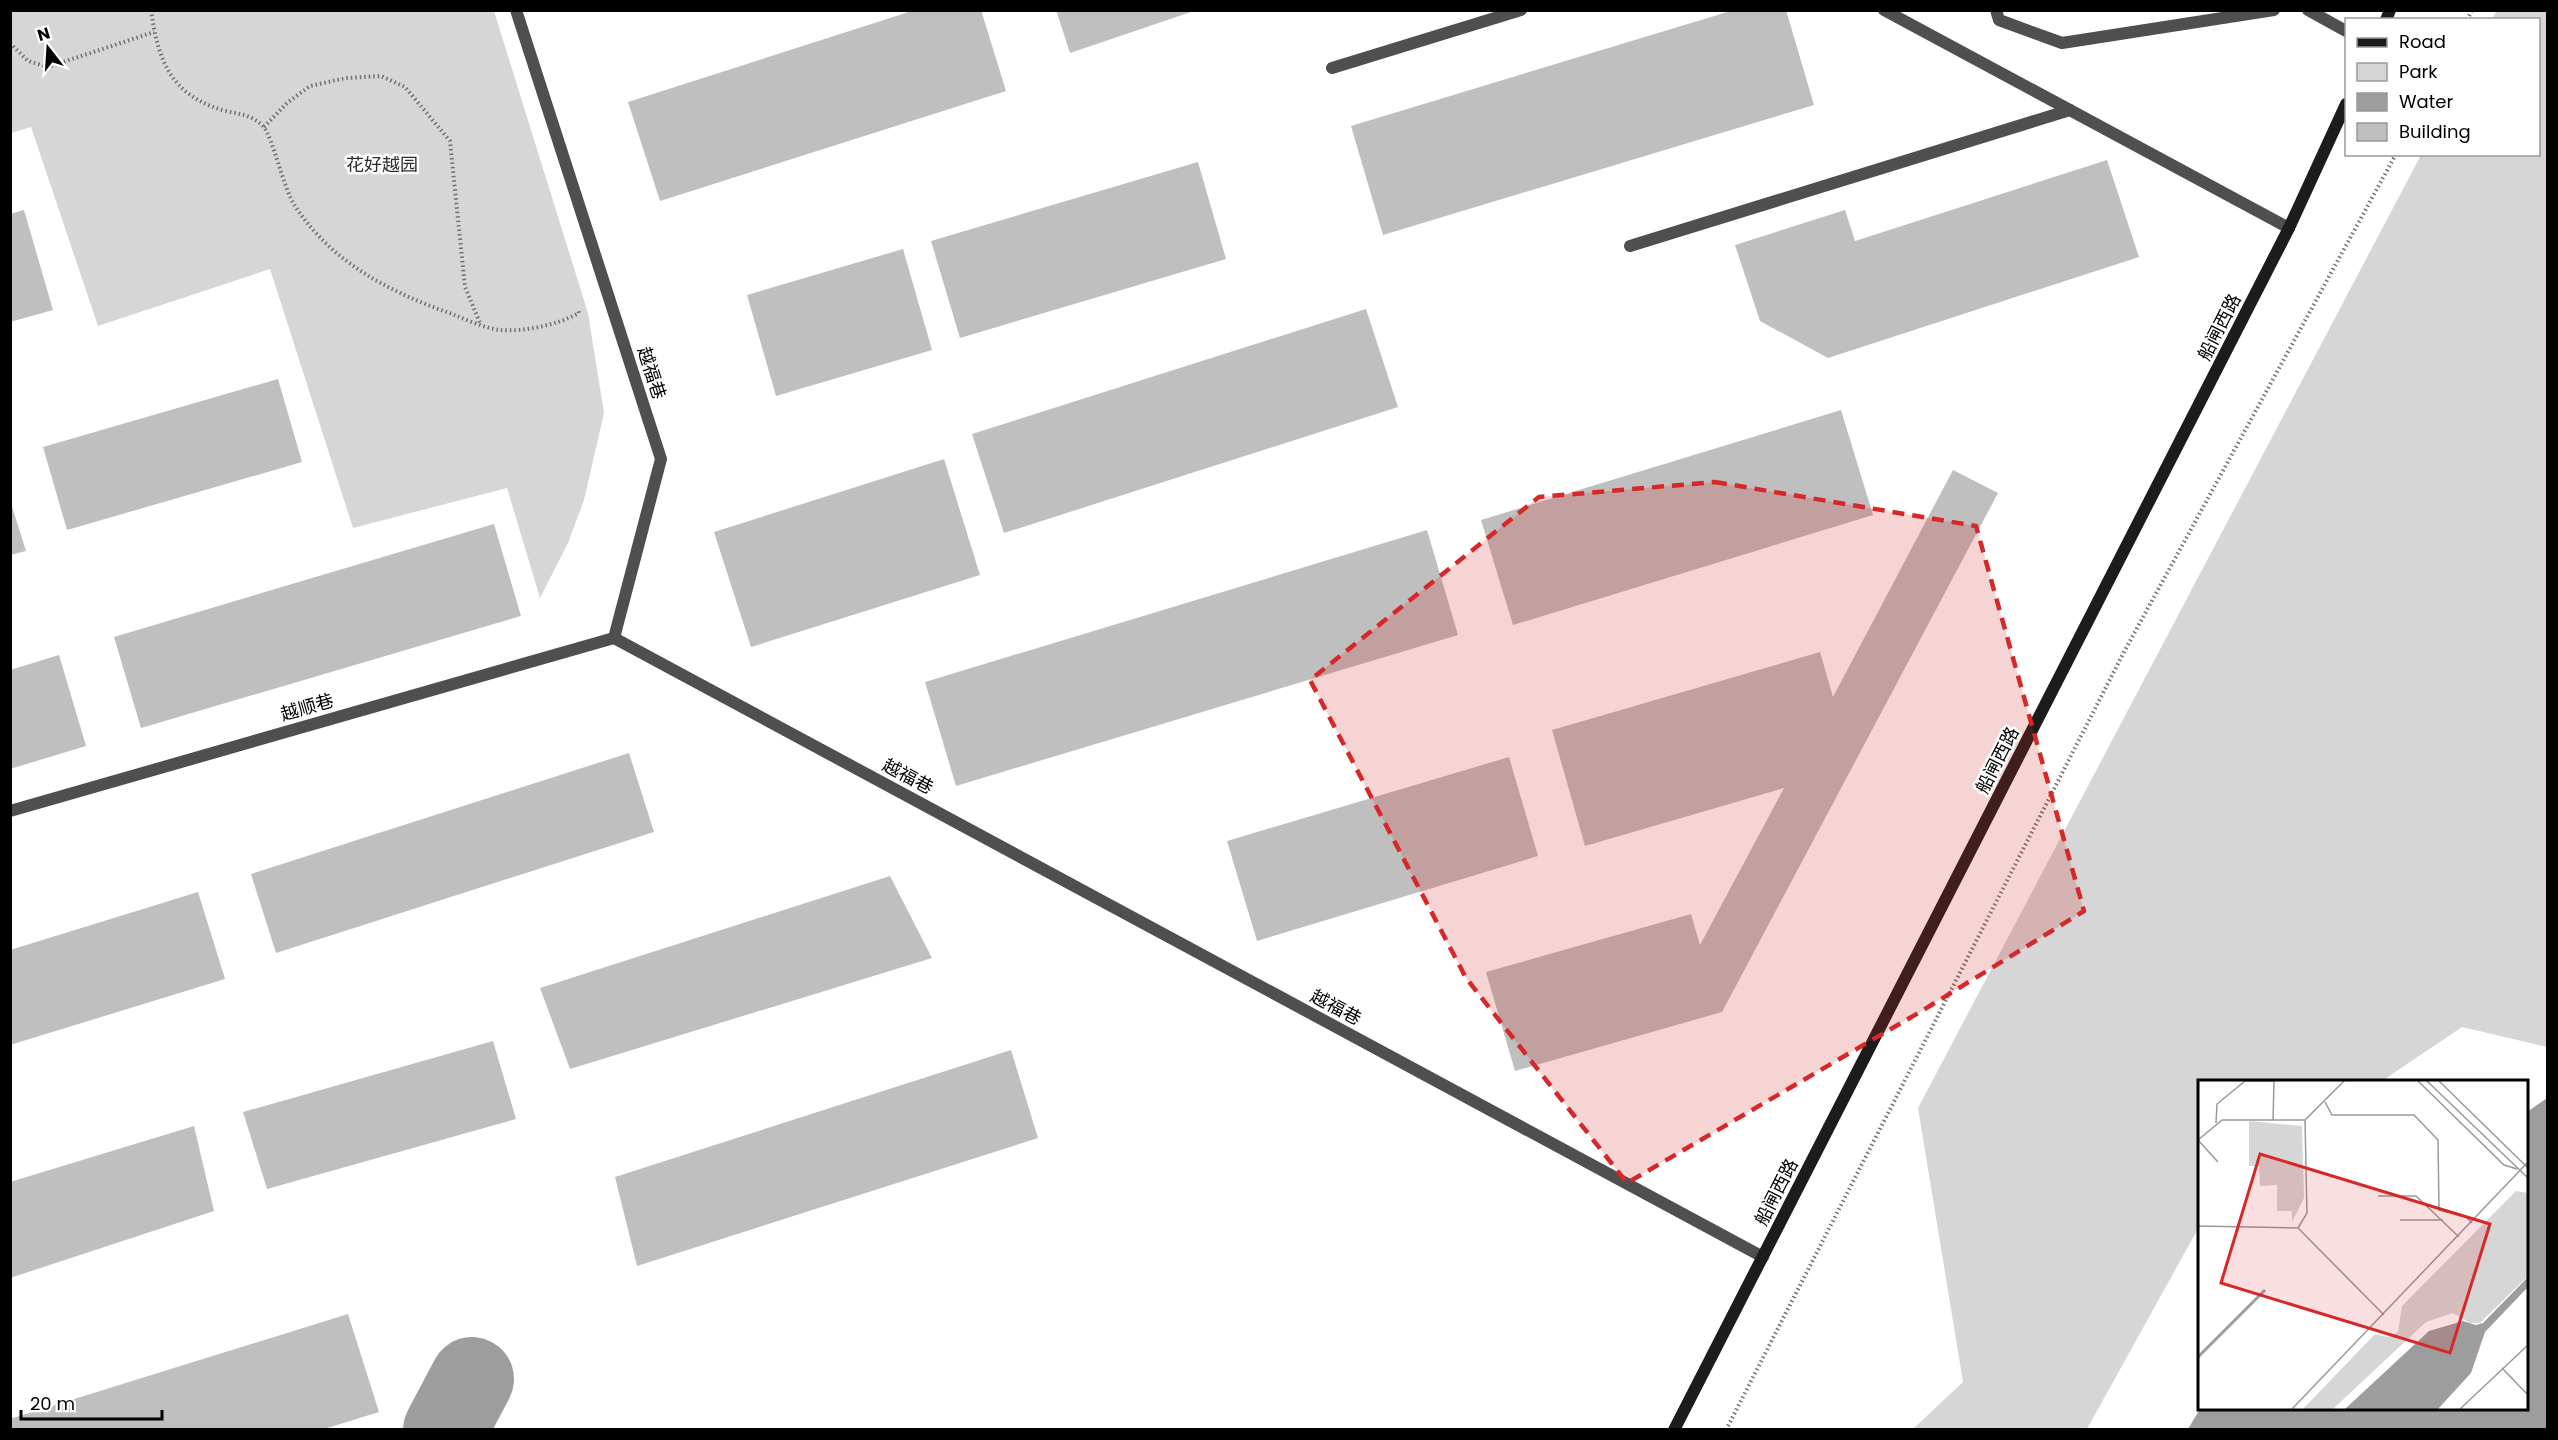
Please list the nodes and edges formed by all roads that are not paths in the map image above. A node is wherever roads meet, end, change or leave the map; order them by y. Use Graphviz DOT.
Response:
graph roads {
  1 [pos="516,10"];
  2 [pos="1521,10"];
  3 [pos="1884,10"];
  4 [pos="1996,10"];
  5 [pos="2274,10"];
  6 [pos="2308,10"];
  7 [pos="2345,30"];
  8 [pos="1332,68"];
  9 [pos="2345,106"];
  10 [pos="2070,110"];
  11 [pos="2289,228"];
  12 [pos="1630,246"];
  13 [pos="614,638"];
  14 [pos="10,811"];
  15 [pos="1762,1257"];
  16 [pos="1674,1430"];
  1 -- 13 [label="street, 越福巷"];
  2 -- 8 [label="street"];
  3 -- 10 [label="street"];
  4 -- 5 [label="street"];
  6 -- 7 [label="street"];
  9 -- 11 [label="street, 船闸西路"];
  10 -- 11 [label="street"];
  10 -- 12 [label="street"];
  11 -- 15 [label="street, 船闸西路"];
  13 -- 14 [label="street, 越顺巷"];
  13 -- 15 [label="street, 越福巷"];
  15 -- 16 [label="street, 船闸西路"];
}
